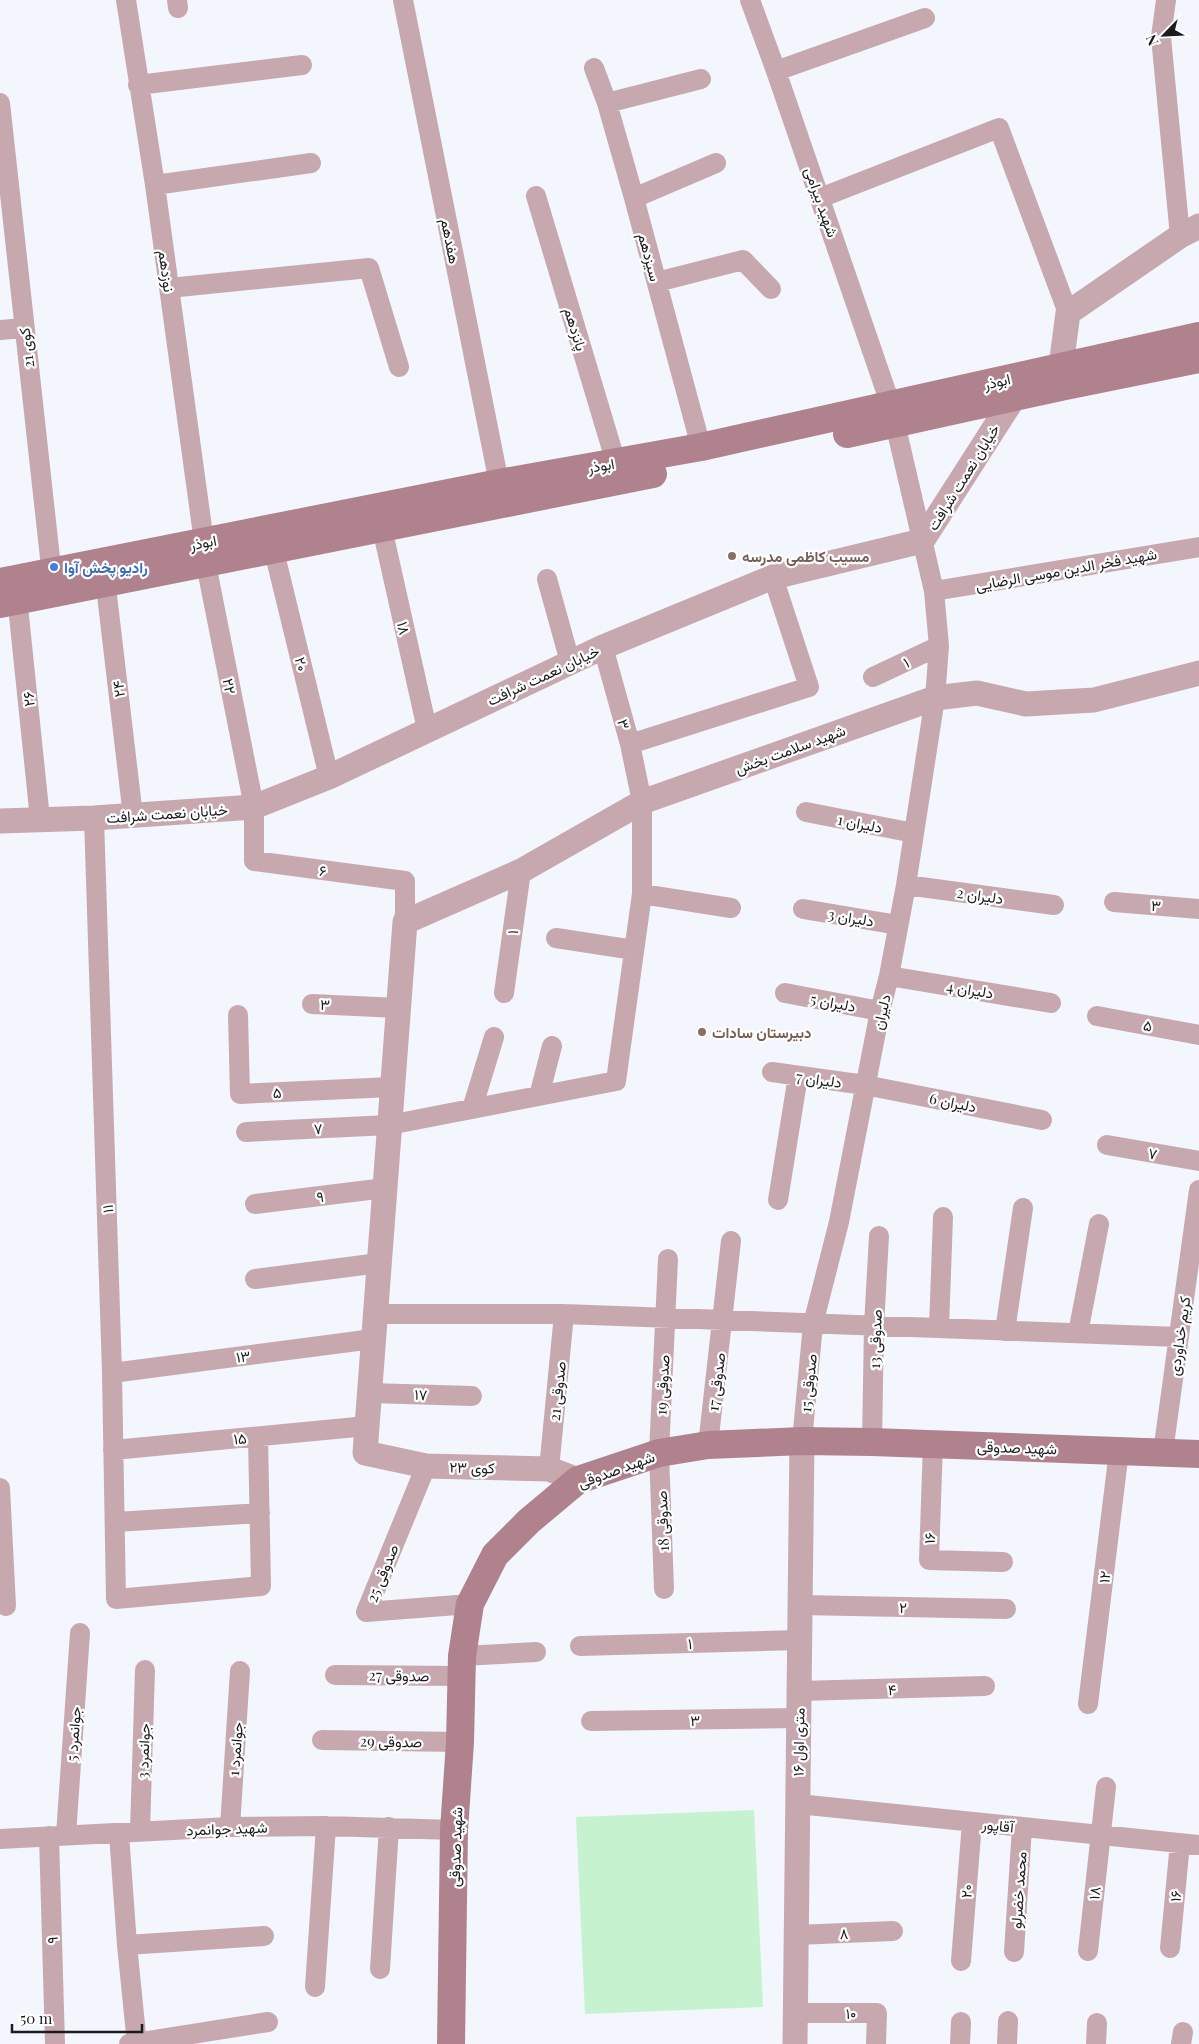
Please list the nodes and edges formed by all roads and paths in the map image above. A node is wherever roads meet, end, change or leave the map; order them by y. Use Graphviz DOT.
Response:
graph roads {
  1 [pos="126,0"];
  2 [pos="403,0"];
  3 [pos="750,0"];
  4 [pos="1166,0"];
  5 [pos="925,18"];
  6 [pos="302,65"];
  7 [pos="594,68"];
  8 [pos="776,71"];
  9 [pos="702,79"];
  10 [pos="138,85"];
  11 [pos="0,103"];
  12 [pos="607,103"];
  13 [pos="311,163"];
  14 [pos="716,163"];
  15 [pos="155,186"];
  16 [pos="536,196"];
  17 [pos="634,198"];
  18 [pos="820,198"];
  19 [pos="7,222"];
  20 [pos="1189,231"];
  21 [pos="657,282"];
  22 [pos="169,288"];
  23 [pos="771,289"];
  24 [pos="1068,313"];
  25 [pos="24,328"];
  26 [pos="0,330"];
  27 [pos="1199,336"];
  28 [pos="1199,359"];
  29 [pos="399,367"];
  30 [pos="1063,376"];
  31 [pos="1013,399"];
  32 [pos="894,415"];
  33 [pos="701,447"];
  34 [pos="616,463"];
  35 [pos="499,483"];
  36 [pos="382,528"];
  37 [pos="922,541"];
  38 [pos="1199,547"];
  39 [pos="274,551"];
  40 [pos="205,553"];
  41 [pos="104,572"];
  42 [pos="773,576"];
  43 [pos="548,578"];
  44 [pos="53,581"];
  45 [pos="8,591"];
  46 [pos="934,592"];
  47 [pos="939,646"];
  48 [pos="603,647"];
  49 [pos="570,662"];
  50 [pos="1199,673"];
  51 [pos="873,677"];
  52 [pos="934,698"];
  53 [pos="427,729"];
  54 [pos="630,744"];
  55 [pos="329,776"];
  56 [pos="642,802"];
  57 [pos="254,807"];
  58 [pos="806,812"];
  59 [pos="132,816"];
  60 [pos="94,818"];
  61 [pos="40,819"];
  62 [pos="0,821"];
  63 [pos="914,833"];
  64 [pos="521,871"];
  65 [pos="906,885"];
  66 [pos="642,894"];
  67 [pos="1114,902"];
  68 [pos="1054,905"];
  69 [pos="731,908"];
  70 [pos="803,909"];
  71 [pos="1199,909"];
  72 [pos="405,922"];
  73 [pos="898,925"];
  74 [pos="556,938"];
  75 [pos="634,950"];
  76 [pos="889,976"];
  77 [pos="504,993"];
  78 [pos="785,994"];
  79 [pos="1051,1003"];
  80 [pos="312,1004"];
  81 [pos="398,1008"];
  82 [pos="880,1010"];
  83 [pos="238,1015"];
  84 [pos="1097,1016"];
  85 [pos="1199,1035"];
  86 [pos="494,1037"];
  87 [pos="552,1046"];
  88 [pos="772,1072"];
  89 [pos="798,1076"];
  90 [pos="865,1085"];
  91 [pos="392,1086"];
  92 [pos="539,1096"];
  93 [pos="472,1109"];
  94 [pos="1042,1120"];
  95 [pos="389,1125"];
  96 [pos="246,1132"];
  97 [pos="1107,1145"];
  98 [pos="1199,1161"];
  99 [pos="385,1188"];
  100 [pos="1199,1190"];
  101 [pos="778,1200"];
  102 [pos="256,1204"];
  103 [pos="1023,1208"];
  104 [pos="943,1217"];
  105 [pos="1099,1224"];
  106 [pos="879,1236"];
  107 [pos="731,1241"];
  108 [pos="668,1258"];
  109 [pos="379,1263"];
  110 [pos="255,1278"];
  111 [pos="375,1314"];
  112 [pos="564,1314"];
  113 [pos="665,1318"];
  114 [pos="723,1320"];
  115 [pos="813,1324"];
  116 [pos="874,1326"];
  117 [pos="939,1328"];
  118 [pos="1005,1330"];
  119 [pos="1078,1333"];
  120 [pos="1178,1337"];
  121 [pos="373,1339"];
  122 [pos="112,1372"];
  123 [pos="369,1393"];
  124 [pos="472,1396"];
  125 [pos="367,1426"];
  126 [pos="258,1437"];
  127 [pos="802,1441"];
  128 [pos="872,1442"];
  129 [pos="933,1443"];
  130 [pos="708,1445"];
  131 [pos="114,1450"];
  132 [pos="1119,1451"];
  133 [pos="1162,1452"];
  134 [pos="659,1453"];
  135 [pos="1199,1454"];
  136 [pos="426,1466"];
  137 [pos="549,1468"];
  138 [pos="578,1480"];
  139 [pos="0,1488"];
  140 [pos="260,1513"];
  141 [pos="116,1522"];
  142 [pos="1002,1562"];
  143 [pos="664,1589"];
  144 [pos="470,1604"];
  145 [pos="800,1605"];
  146 [pos="6,1606"];
  147 [pos="1006,1609"];
  148 [pos="80,1633"];
  149 [pos="800,1640"];
  150 [pos="580,1646"];
  151 [pos="536,1652"];
  152 [pos="462,1666"];
  153 [pos="146,1670"];
  154 [pos="240,1671"];
  155 [pos="335,1675"];
  156 [pos="985,1686"];
  157 [pos="799,1691"];
  158 [pos="1088,1704"];
  159 [pos="799,1718"];
  160 [pos="590,1721"];
  161 [pos="322,1740"];
  162 [pos="460,1742"];
  163 [pos="1106,1787"];
  164 [pos="798,1804"];
  165 [pos="972,1822"];
  166 [pos="326,1826"];
  167 [pos="230,1827"];
  168 [pos="390,1827"];
  169 [pos="1022,1827"];
  170 [pos="454,1830"];
  171 [pos="140,1831"];
  172 [pos="119,1834"];
  173 [pos="57,1835"];
  174 [pos="1100,1835"];
  175 [pos="0,1839"];
  176 [pos="1194,1842"];
  177 [pos="893,1931"];
  178 [pos="796,1935"];
  179 [pos="264,1936"];
  180 [pos="127,1945"];
  181 [pos="1170,1948"];
  182 [pos="1088,1951"];
  183 [pos="1014,1952"];
  184 [pos="961,1961"];
  185 [pos="380,1969"];
  186 [pos="316,1988"];
  187 [pos="795,2013"];
  188 [pos="1008,2021"];
  189 [pos="268,2022"];
  190 [pos="961,2022"];
  191 [pos="1097,2023"];
  192 [pos="55,2044"];
  193 [pos="134,2044"];
  194 [pos="450,2044"];
  195 [pos="795,2044"];
  196 [pos="876,2044"];
  197 [pos="960,2044"];
  198 [pos="1007,2044"];
  199 [pos="1096,2044"];
  1 -- 10 [label="street, نوزدهم"];
  2 -- 35 [label="street, هفدهم"];
  3 -- 8 [label="street, شهید بیرامی"];
  4 -- 20 [label="street"];
  5 -- 8 [label="street"];
  6 -- 10 [label="street"];
  7 -- 12 [label="street, سیزدهم"];
  8 -- 18 [label="street, شهید بیرامی"];
  9 -- 12 [label="street"];
  10 -- 15 [label="street, نوزدهم"];
  11 -- 19 [label="street, کوی 21"];
  12 -- 17 [label="street, سیزدهم"];
  13 -- 15 [label="street"];
  14 -- 17 [label="street"];
  15 -- 22 [label="street, نوزدهم"];
  16 -- 34 [label="street, پانزدهم"];
  17 -- 21 [label="street, سیزدهم"];
  18 -- 24 [label="street"];
  18 -- 32 [label="street, شهید بیرامی"];
  19 -- 25 [label="street, کوی 21"];
  20 -- 24 [label="street"];
  21 -- 23 [label="street"];
  21 -- 33 [label="street, سیزدهم"];
  22 -- 29 [label="street"];
  22 -- 40 [label="street, نوزدهم"];
  24 -- 30 [label="street"];
  25 -- 26 [label="street"];
  25 -- 44 [label="street, کوی 21"];
  27 -- 30 [label="main road, ابوذر"];
  28 -- 30 [label="main road, ابوذر"];
  30 -- 31 [label="main road, ابوذر"];
  30 -- 32 [label="main road, ابوذر"];
  31 -- 32 [label="main road, ابوذر"];
  31 -- 37 [label="street, خیابان نعمت شرافت"];
  32 -- 33 [label="main road, ابوذر"];
  32 -- 36 [label="main road, ابوذر"];
  32 -- 37 [label="street, شهید بیرامی"];
  33 -- 34 [label="main road, ابوذر"];
  34 -- 35 [label="main road, ابوذر"];
  35 -- 40 [label="main road, ابوذر"];
  36 -- 39 [label="main road, ابوذر"];
  36 -- 53 [label="street, ۱۸"];
  37 -- 42 [label="street, خیابان نعمت شرافت"];
  37 -- 46 [label="street, دلیران"];
  38 -- 46 [label="street, شهید فخر الدین موسی الرضایی"];
  39 -- 40 [label="main road, ابوذر"];
  39 -- 55 [label="street, ۲۰"];
  40 -- 41 [label="main road, ابوذر"];
  40 -- 57 [label="street, ۲۲"];
  41 -- 44 [label="main road, ابوذر"];
  41 -- 59 [label="street, ۲۴"];
  42 -- 48 [label="street, خیابان نعمت شرافت"];
  42 -- 54 [label="street"];
  43 -- 49 [label="street"];
  44 -- 45 [label="main road, ابوذر"];
  45 -- 61 [label="street, ۲۶"];
  46 -- 47 [label="street, دلیران"];
  47 -- 51 [label="street, ۱"];
  47 -- 52 [label="street, دلیران"];
  48 -- 49 [label="street, خیابان نعمت شرافت"];
  48 -- 54 [label="street, ۳"];
  49 -- 53 [label="street, خیابان نعمت شرافت"];
  50 -- 52 [label="street, شهید سلامت بخش"];
  52 -- 56 [label="street, شهید سلامت بخش"];
  52 -- 63 [label="street, دلیران"];
  53 -- 55 [label="street, خیابان نعمت شرافت"];
  54 -- 56 [label="street, ۳"];
  55 -- 57 [label="street, خیابان نعمت شرافت"];
  56 -- 64 [label="street, شهید سلامت بخش"];
  56 -- 66 [label="street, ۳"];
  57 -- 59 [label="street, خیابان نعمت شرافت"];
  57 -- 72 [label="street, ۶"];
  58 -- 63 [label="street, دلیران 1"];
  59 -- 60 [label="street, خیابان نعمت شرافت"];
  60 -- 61 [label="street, خیابان نعمت شرافت"];
  60 -- 122 [label="street, ۱۱"];
  61 -- 62 [label="street, خیابان نعمت شرافت"];
  63 -- 65 [label="street, دلیران"];
  64 -- 72 [label="street, شهید سلامت بخش"];
  64 -- 77 [label="street, ۱"];
  65 -- 68 [label="street, دلیران 2"];
  65 -- 73 [label="street, دلیران"];
  66 -- 69 [label="street"];
  66 -- 75 [label="street, ۳"];
  67 -- 71 [label="street, ۳"];
  70 -- 73 [label="street, دلیران 3"];
  72 -- 81 [label="street"];
  73 -- 76 [label="street, دلیران"];
  74 -- 75 [label="street"];
  75 -- 92 [label="street, ۳"];
  76 -- 79 [label="street, دلیران 4"];
  76 -- 82 [label="street, دلیران"];
  78 -- 82 [label="street, دلیران 5"];
  80 -- 81 [label="street, ۳"];
  81 -- 91 [label="street"];
  82 -- 90 [label="street, دلیران"];
  83 -- 91 [label="street, ۵"];
  84 -- 85 [label="street, ۵"];
  86 -- 93 [label="street"];
  87 -- 92 [label="street"];
  88 -- 89 [label="street, دلیران 7"];
  89 -- 90 [label="street, دلیران 7"];
  89 -- 101 [label="street"];
  90 -- 94 [label="street, دلیران 6"];
  90 -- 115 [label="street, دلیران"];
  91 -- 95 [label="street"];
  92 -- 93 [label="street, ۷"];
  93 -- 95 [label="street, ۷"];
  95 -- 96 [label="street, ۷"];
  95 -- 99 [label="street"];
  97 -- 98 [label="street, ۷"];
  99 -- 102 [label="street, ۹"];
  99 -- 109 [label="street"];
  100 -- 120 [label="street, کریم خداوردی"];
  103 -- 118 [label="street"];
  104 -- 117 [label="street"];
  105 -- 119 [label="street"];
  106 -- 116 [label="street, صدوقی 13"];
  107 -- 114 [label="street, صدوقی 17"];
  108 -- 113 [label="street, صدوقی 19"];
  109 -- 110 [label="street"];
  109 -- 111 [label="street"];
  111 -- 112 [label="street"];
  111 -- 121 [label="street"];
  112 -- 113 [label="street"];
  112 -- 137 [label="street, صدوقی 21"];
  113 -- 114 [label="street"];
  113 -- 134 [label="street, صدوقی 19"];
  114 -- 115 [label="street"];
  114 -- 130 [label="street, صدوقی 17"];
  115 -- 116 [label="street"];
  115 -- 127 [label="street, صدوقی 15"];
  116 -- 117 [label="street"];
  116 -- 128 [label="street, صدوقی 13"];
  117 -- 118 [label="street"];
  118 -- 119 [label="street"];
  119 -- 120 [label="street"];
  120 -- 133 [label="street, کریم خداوردی"];
  121 -- 122 [label="street, ۱۳"];
  121 -- 123 [label="street"];
  122 -- 131 [label="street, ۱۱"];
  123 -- 124 [label="street, ۱۷"];
  123 -- 125 [label="street"];
  125 -- 126 [label="street, ۱۵"];
  125 -- 136 [label="street, کوی ۲۳"];
  126 -- 131 [label="street, ۱۵"];
  126 -- 140 [label="street"];
  127 -- 128 [label="main road, شهید صدوقی"];
  127 -- 130 [label="main road, شهید صدوقی"];
  127 -- 145 [label="street, ۱۶ متری اول"];
  128 -- 129 [label="main road, شهید صدوقی"];
  129 -- 132 [label="main road, شهید صدوقی"];
  129 -- 142 [label="street, ۱۶"];
  130 -- 134 [label="main road, شهید صدوقی"];
  131 -- 141 [label="street, ۱۱"];
  132 -- 133 [label="main road, شهید صدوقی"];
  132 -- 158 [label="street, ۱۲"];
  133 -- 135 [label="main road, شهید صدوقی"];
  134 -- 138 [label="main road, شهید صدوقی"];
  134 -- 143 [label="street, صدوقی 18"];
  136 -- 137 [label="street, کوی ۲۳"];
  136 -- 144 [label="street, صدوقی 25"];
  137 -- 138 [label="street, کوی ۲۳"];
  138 -- 144 [label="main road, شهید صدوقی"];
  139 -- 146 [label="street"];
  140 -- 141 [label="street"];
  140 -- 141 [label="street, ۱۱"];
  144 -- 152 [label="main road, شهید صدوقی"];
  145 -- 147 [label="street, ۲"];
  145 -- 149 [label="street, ۱۶ متری اول"];
  148 -- 173 [label="street, جوانمرد 5"];
  149 -- 150 [label="street, ۱"];
  149 -- 157 [label="street, ۱۶ متری اول"];
  151 -- 152 [label="street, صدوقی 27"];
  152 -- 155 [label="street, صدوقی 27"];
  152 -- 162 [label="main road, شهید صدوقی"];
  153 -- 171 [label="street, جوانمرد 3"];
  154 -- 167 [label="street, جوانمرد 1"];
  156 -- 157 [label="street, ۴"];
  157 -- 159 [label="street, ۱۶ متری اول"];
  159 -- 160 [label="street, ۳"];
  159 -- 164 [label="street, ۱۶ متری اول"];
  161 -- 162 [label="street, صدوقی 29"];
  162 -- 170 [label="main road, شهید صدوقی"];
  163 -- 174 [label="street, ۱۸"];
  164 -- 165 [label="street, آقاپور"];
  164 -- 178 [label="street, ۱۶ متری اول"];
  165 -- 169 [label="street, آقاپور"];
  165 -- 184 [label="street, ۲۰"];
  166 -- 167 [label="street, شهید جوانمرد"];
  166 -- 168 [label="street, شهید جوانمرد"];
  166 -- 186 [label="street"];
  167 -- 171 [label="street, شهید جوانمرد"];
  168 -- 170 [label="street, شهید جوانمرد"];
  168 -- 185 [label="street"];
  169 -- 174 [label="street, آقاپور"];
  169 -- 183 [label="street, محمد خضرلو"];
  170 -- 194 [label="main road, شهید صدوقی"];
  171 -- 172 [label="street, شهید جوانمرد"];
  172 -- 173 [label="street, شهید جوانمرد"];
  172 -- 180 [label="street"];
  173 -- 175 [label="street, شهید جوانمرد"];
  173 -- 192 [label="street, ۹"];
  174 -- 176 [label="street, آقاپور"];
  174 -- 182 [label="street, ۱۸"];
  176 -- 181 [label="street, ۱۶"];
  177 -- 178 [label="street, ۸"];
  178 -- 187 [label="street, ۱۶ متری اول"];
  179 -- 180 [label="street"];
  180 -- 193 [label="street"];
  187 -- 195 [label="street, ۱۶ متری اول"];
  187 -- 196 [label="street, ۱۰"];
  188 -- 198 [label="street"];
  189 -- 193 [label="street"];
  190 -- 197 [label="street"];
  191 -- 199 [label="street"];
}
